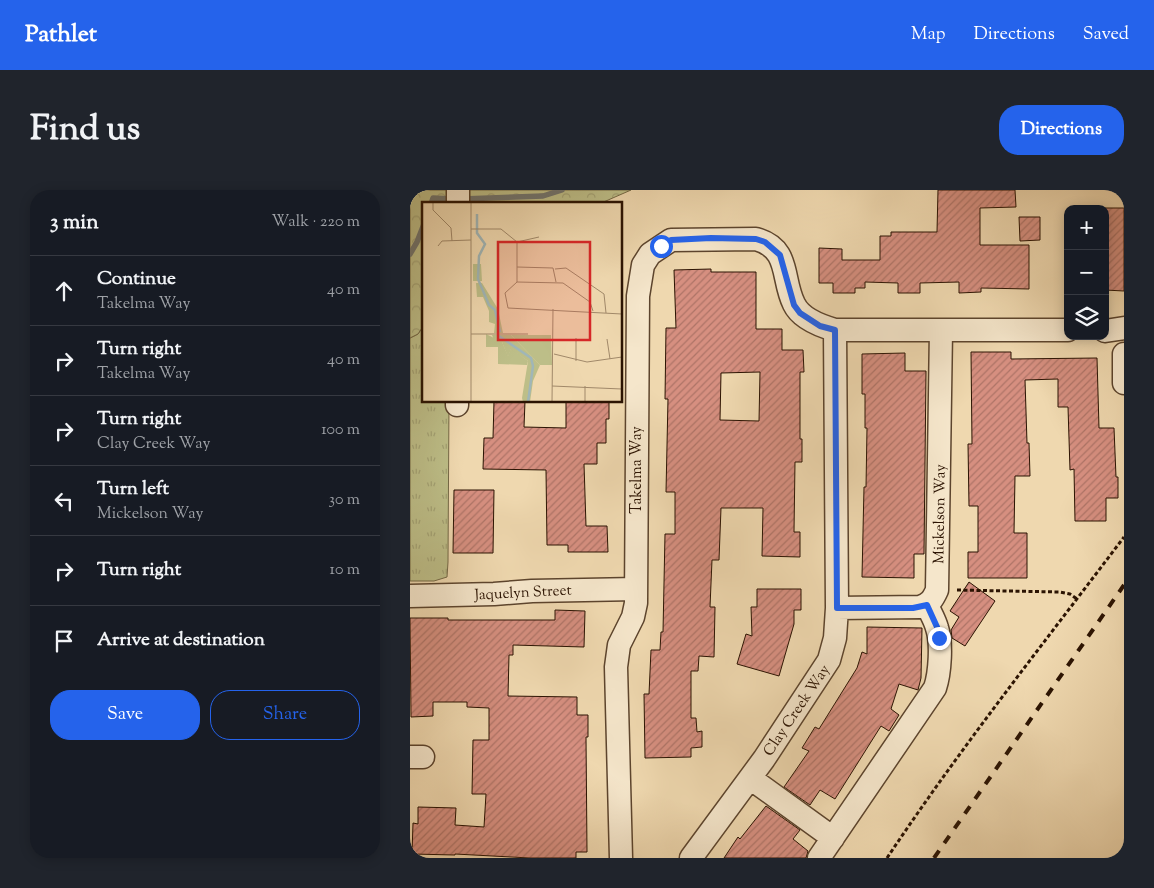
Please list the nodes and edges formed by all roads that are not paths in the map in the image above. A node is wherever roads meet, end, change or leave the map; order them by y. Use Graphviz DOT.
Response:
graph roads {
  1 [pos="1124,328"];
  2 [pos="835,330"];
  3 [pos="941,330"];
  4 [pos="1064,330"];
  5 [pos="1109,330"];
  6 [pos="1124,354"];
  7 [pos="1124,383"];
  8 [pos="636,589"];
  9 [pos="410,596"];
  10 [pos="932,598"];
  11 [pos="837,608"];
  12 [pos="750,778"];
  13 [pos="833,838"];
  14 [pos="620,858"];
  15 [pos="691,858"];
  16 [pos="819,858"];
  1 -- 5 [label="street"];
  2 -- 3 [label="street, Takelma Way"];
  2 -- 8 [label="street, Takelma Way"];
  2 -- 11 [label="street, Clay Creek Way"];
  3 -- 4 [label="street, Takelma Way"];
  3 -- 10 [label="street, Mickelson Way"];
  6 -- 7 [label="street"];
  8 -- 9 [label="street, Jaquelyn Street"];
  8 -- 14 [label="street, Takelma Way"];
  10 -- 11 [label="street"];
  10 -- 13 [label="street"];
  11 -- 12 [label="street, Clay Creek Way"];
  12 -- 13 [label="street"];
  12 -- 15 [label="street, Clay Creek Way"];
  13 -- 16 [label="street"];
}
